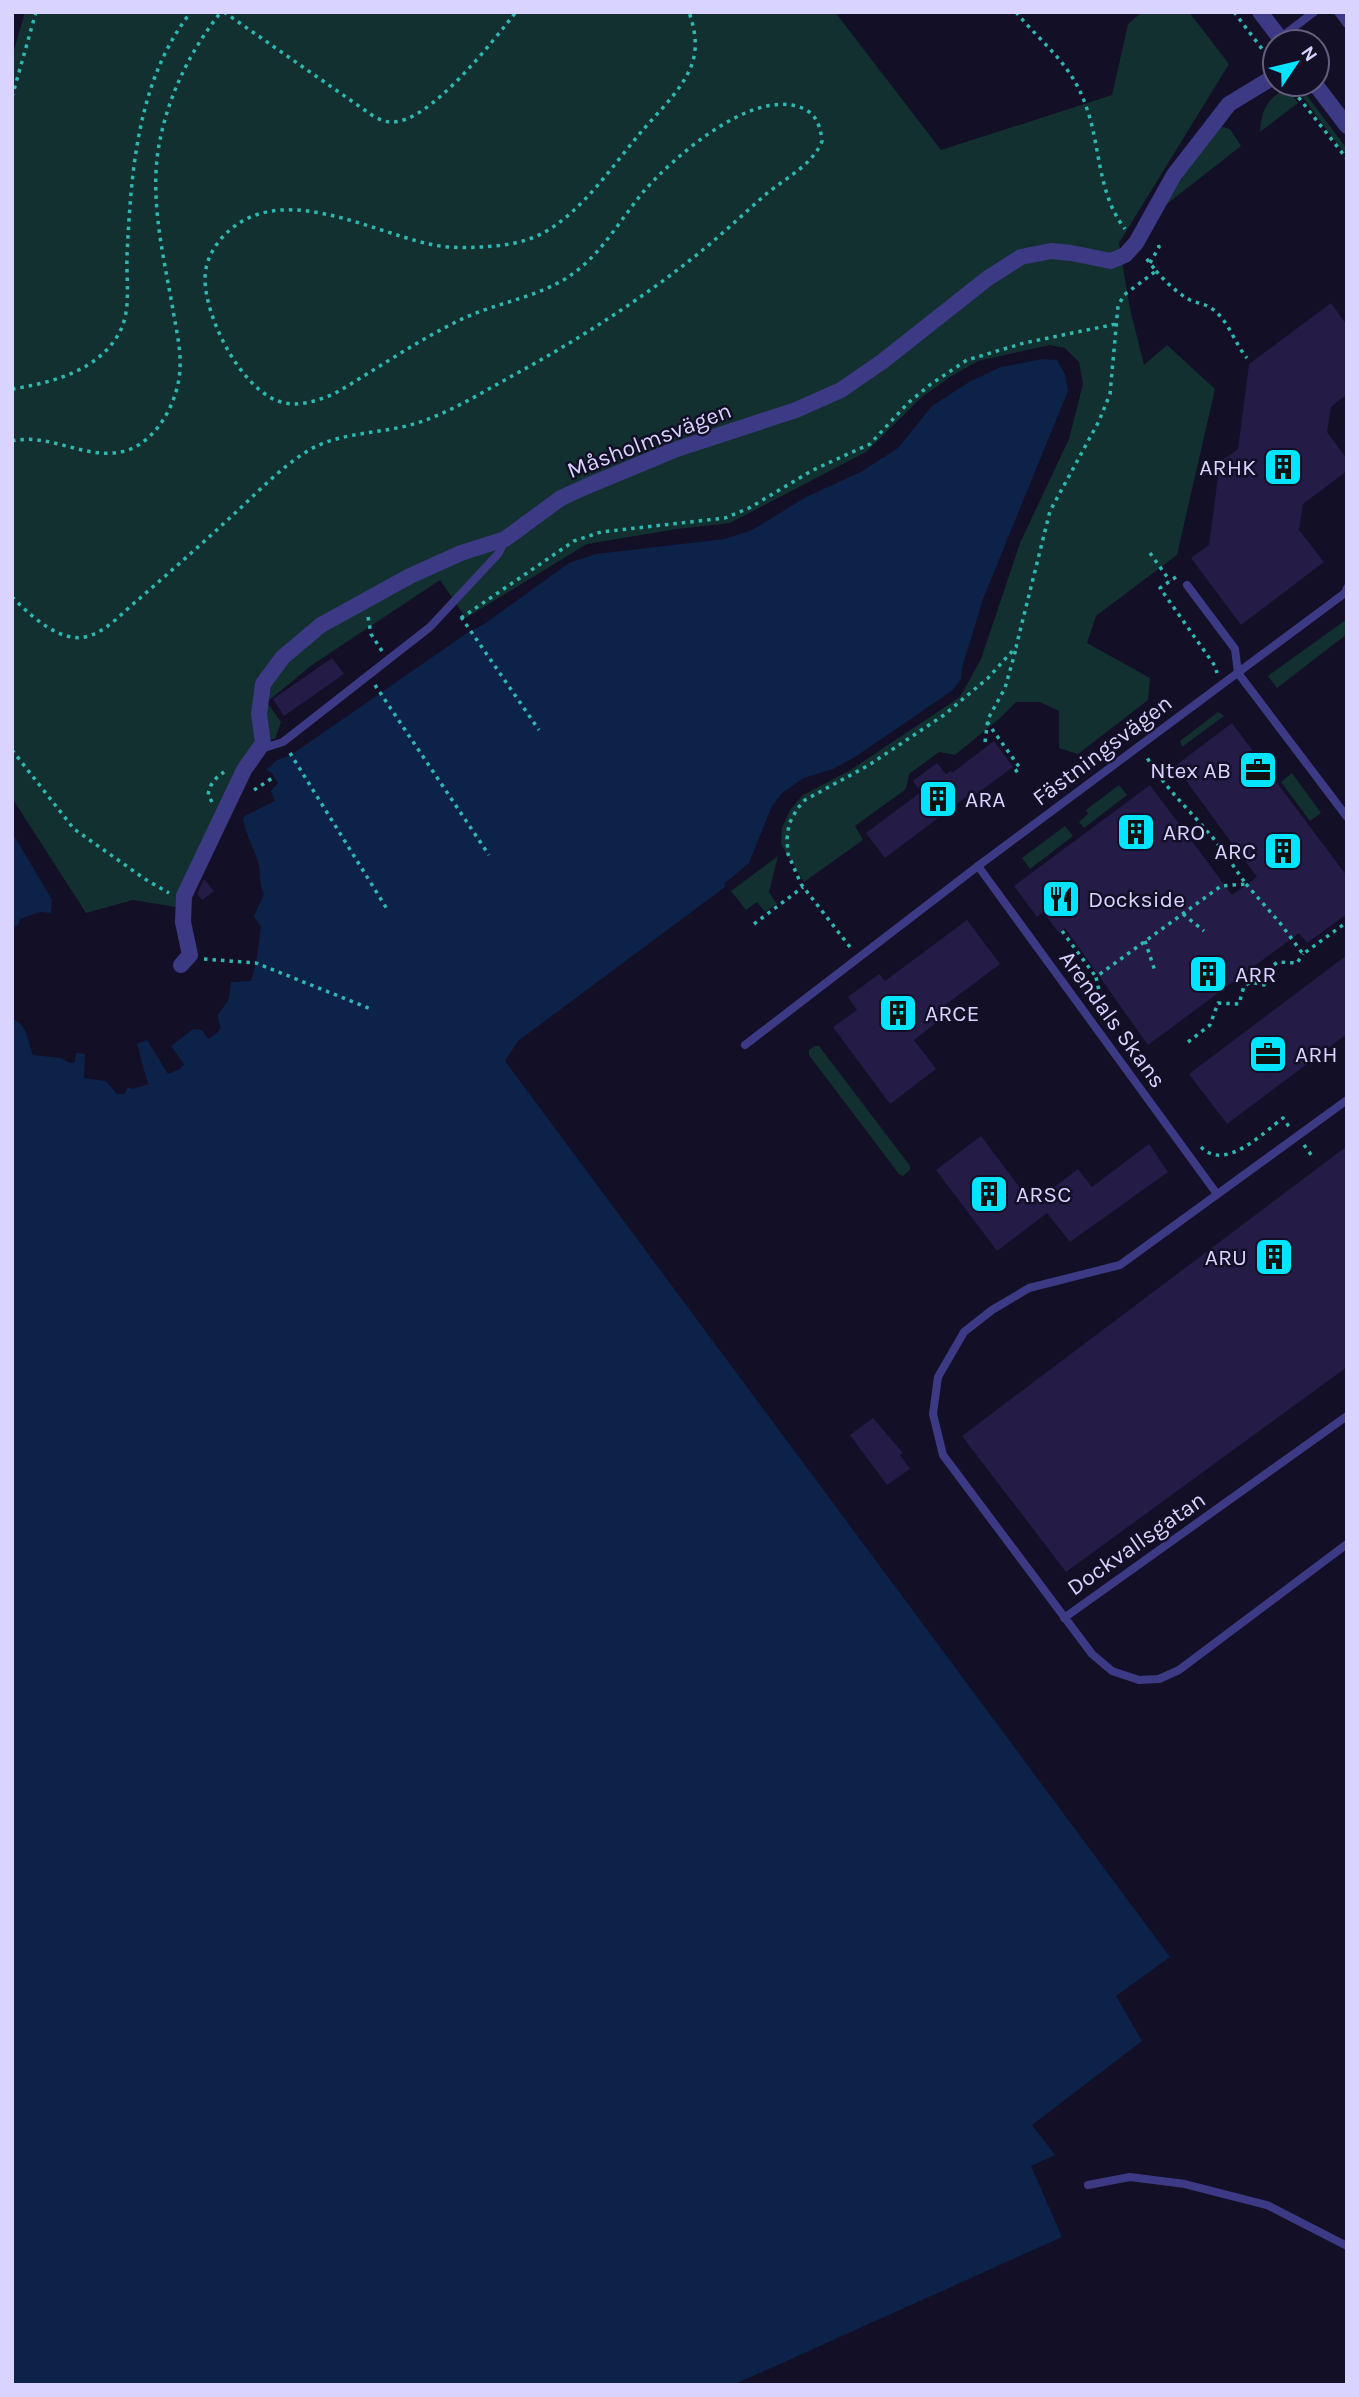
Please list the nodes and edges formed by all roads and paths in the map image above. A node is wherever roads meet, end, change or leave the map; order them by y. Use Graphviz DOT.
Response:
graph roads {
  1 [pos="36,12"];
  2 [pos="191,12"];
  3 [pos="223,12"];
  4 [pos="516,12"];
  5 [pos="689,12"];
  6 [pos="1016,12"];
  7 [pos="1234,12"];
  8 [pos="1260,12"];
  9 [pos="1314,12"];
  10 [pos="1338,12"];
  11 [pos="1347,23"];
  12 [pos="1272,28"];
  13 [pos="1295,28"];
  14 [pos="1261,48"];
  15 [pos="1261,85"];
  16 [pos="12,97"];
  17 [pos="1299,98"];
  18 [pos="1326,98"];
  19 [pos="1347,125"];
  20 [pos="1347,159"];
  21 [pos="1136,243"];
  22 [pos="1158,244"];
  23 [pos="1150,263"];
  24 [pos="1156,271"];
  25 [pos="1116,324"];
  26 [pos="1247,358"];
  27 [pos="12,389"];
  28 [pos="12,441"];
  29 [pos="505,539"];
  30 [pos="1150,553"];
  31 [pos="1178,576"];
  32 [pos="1170,581"];
  33 [pos="1187,585"];
  34 [pos="1347,588"];
  35 [pos="12,597"];
  36 [pos="366,601"];
  37 [pos="453,604"];
  38 [pos="461,618"];
  39 [pos="1016,647"];
  40 [pos="388,660"];
  41 [pos="1238,673"];
  42 [pos="1221,685"];
  43 [pos="380,694"];
  44 [pos="987,722"];
  45 [pos="539,730"];
  46 [pos="985,742"];
  47 [pos="261,748"];
  48 [pos="12,750"];
  49 [pos="1145,754"];
  50 [pos="291,755"];
  51 [pos="1012,774"];
  52 [pos="1347,817"];
  53 [pos="489,855"];
  54 [pos="978,866"];
  55 [pos="1246,884"];
  56 [pos="803,887"];
  57 [pos="184,896"];
  58 [pos="387,909"];
  59 [pos="1182,914"];
  60 [pos="1347,922"];
  61 [pos="754,924"];
  62 [pos="1062,931"];
  63 [pos="1204,932"];
  64 [pos="1145,941"];
  65 [pos="1303,954"];
  66 [pos="860,958"];
  67 [pos="186,960"];
  68 [pos="1156,971"];
  69 [pos="1096,977"];
  70 [pos="371,1009"];
  71 [pos="1104,1015"];
  72 [pos="1188,1042"];
  73 [pos="745,1045"];
  74 [pos="1347,1100"];
  75 [pos="1297,1136"];
  76 [pos="1196,1140"];
  77 [pos="1312,1156"];
  78 [pos="1217,1194"];
  79 [pos="1347,1416"];
  80 [pos="1347,1544"];
  81 [pos="1064,1618"];
  82 [pos="1088,2185"];
  83 [pos="1347,2246"];
  1 -- 16 [label="path"];
  2 -- 27 [label="path"];
  3 -- 4 [label="path"];
  3 -- 28 [label="path"];
  5 -- 35 [label="path"];
  6 -- 21 [label="path"];
  7 -- 14 [label="path"];
  8 -- 12 [label="street"];
  9 -- 13 [label="lane"];
  10 -- 11 [label="lane"];
  15 -- 21 [label="street, Måsholmsvägen"];
  17 -- 20 [label="path"];
  18 -- 19 [label="street"];
  21 -- 23 [label="path"];
  21 -- 29 [label="street, Måsholmsvägen"];
  22 -- 23 [label="path"];
  23 -- 24 [label="path"];
  24 -- 25 [label="path"];
  24 -- 26 [label="path"];
  25 -- 38 [label="path"];
  25 -- 39 [label="path"];
  29 -- 36 [label="street, Måsholmsvägen"];
  29 -- 37 [label="lane"];
  30 -- 32 [label="path"];
  31 -- 32 [label="path"];
  32 -- 42 [label="path"];
  33 -- 41 [label="lane"];
  34 -- 41 [label="lane, Fästningsvägen"];
  36 -- 40 [label="path"];
  36 -- 47 [label="street, Måsholmsvägen"];
  37 -- 38 [label="path"];
  37 -- 40 [label="lane"];
  38 -- 45 [label="path"];
  39 -- 44 [label="path"];
  39 -- 56 [label="path"];
  40 -- 47 [label="lane"];
  41 -- 42 [label="lane, Fästningsvägen"];
  41 -- 52 [label="lane"];
  42 -- 54 [label="lane, Fästningsvägen"];
  43 -- 53 [label="path"];
  44 -- 46 [label="path"];
  44 -- 51 [label="path"];
  47 -- 57 [label="street"];
  48 -- 57 [label="path"];
  49 -- 55 [label="path"];
  50 -- 58 [label="path"];
  54 -- 66 [label="lane, Fästningsvägen"];
  54 -- 78 [label="lane, Arendals Skans"];
  55 -- 59 [label="path"];
  55 -- 65 [label="path"];
  56 -- 61 [label="path"];
  56 -- 66 [label="path"];
  57 -- 67 [label="street"];
  59 -- 63 [label="path"];
  59 -- 64 [label="path"];
  60 -- 65 [label="path"];
  62 -- 69 [label="path"];
  64 -- 68 [label="path"];
  64 -- 69 [label="path"];
  65 -- 72 [label="path"];
  66 -- 73 [label="lane, Fästningsvägen"];
  67 -- 70 [label="path"];
  69 -- 71 [label="path"];
  74 -- 75 [label="lane"];
  75 -- 76 [label="path"];
  75 -- 77 [label="path"];
  75 -- 78 [label="lane"];
  78 -- 81 [label="lane"];
  79 -- 81 [label="lane, Dockvallsgatan"];
  80 -- 81 [label="lane, Dockvallsgatan"];
  82 -- 83 [label="lane"];
}
